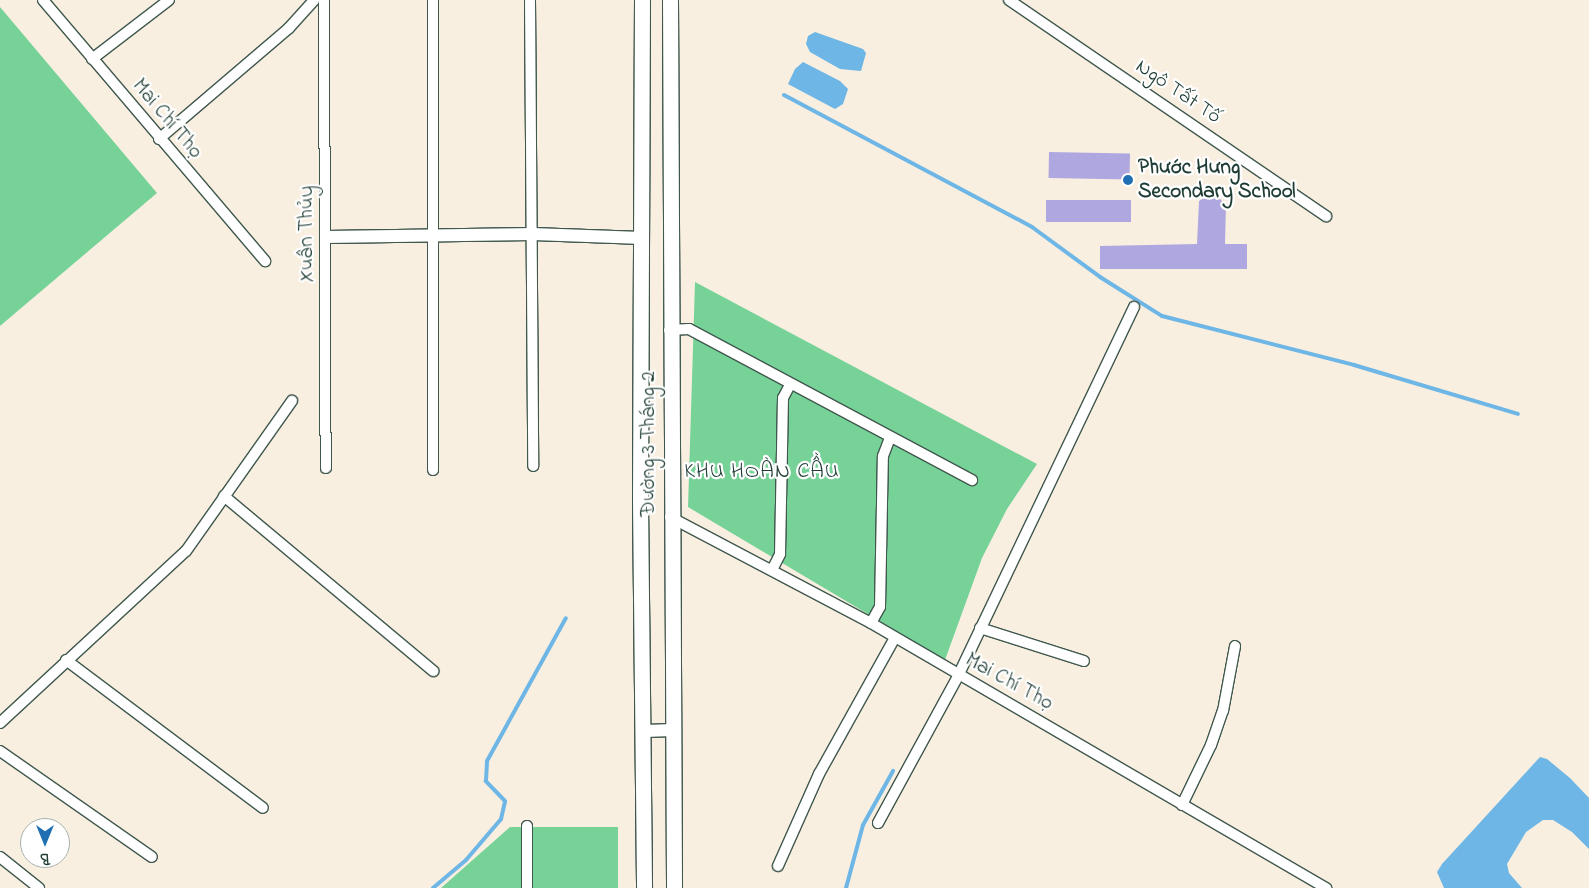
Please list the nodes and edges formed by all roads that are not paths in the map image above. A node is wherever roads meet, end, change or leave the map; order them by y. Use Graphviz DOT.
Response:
graph roads {
  1 [pos="43,0"];
  2 [pos="169,0"];
  3 [pos="314,0"];
  4 [pos="324,0"];
  5 [pos="433,0"];
  6 [pos="530,0"];
  7 [pos="642,0"];
  8 [pos="670,0"];
  9 [pos="1009,0"];
  10 [pos="92,59"];
  11 [pos="159,139"];
  12 [pos="1326,216"];
  13 [pos="533,234"];
  14 [pos="431,236"];
  15 [pos="326,237"];
  16 [pos="642,238"];
  17 [pos="265,261"];
  18 [pos="1134,307"];
  19 [pos="669,330"];
  20 [pos="790,385"];
  21 [pos="292,401"];
  22 [pos="890,438"];
  23 [pos="533,466"];
  24 [pos="326,468"];
  25 [pos="433,470"];
  26 [pos="972,480"];
  27 [pos="224,496"];
  28 [pos="670,517"];
  29 [pos="772,570"];
  30 [pos="871,623"];
  31 [pos="980,628"];
  32 [pos="894,639"];
  33 [pos="1235,646"];
  34 [pos="66,660"];
  35 [pos="1084,661"];
  36 [pos="433,671"];
  37 [pos="958,676"];
  38 [pos="0,723"];
  39 [pos="674,730"];
  40 [pos="644,731"];
  41 [pos="0,751"];
  42 [pos="1182,805"];
  43 [pos="262,808"];
  44 [pos="878,823"];
  45 [pos="526,826"];
  46 [pos="0,856"];
  47 [pos="152,857"];
  48 [pos="778,866"];
  49 [pos="39,888"];
  50 [pos="527,888"];
  51 [pos="644,888"];
  52 [pos="674,888"];
  53 [pos="1326,888"];
  1 -- 10 [label="street, Mai Chí Thọ"];
  2 -- 10 [label="street"];
  3 -- 11 [label="street"];
  4 -- 15 [label="street, Xuân Thủy"];
  5 -- 14 [label="street"];
  6 -- 13 [label="street"];
  7 -- 16 [label="main road, Đường 3 Tháng 2"];
  8 -- 19 [label="main road, Đường 3 Tháng 2"];
  9 -- 12 [label="street, Ngô Tất Tố"];
  10 -- 11 [label="street, Mai Chí Thọ"];
  11 -- 17 [label="street, Mai Chí Thọ"];
  13 -- 14 [label="street"];
  13 -- 16 [label="street"];
  13 -- 23 [label="street"];
  14 -- 15 [label="street"];
  14 -- 25 [label="street"];
  15 -- 24 [label="street, Xuân Thủy"];
  16 -- 40 [label="main road, Đường 3 Tháng 2"];
  18 -- 31 [label="street"];
  19 -- 20 [label="street"];
  19 -- 28 [label="main road, Đường 3 Tháng 2"];
  20 -- 22 [label="street"];
  20 -- 29 [label="street"];
  21 -- 27 [label="street"];
  22 -- 26 [label="street"];
  22 -- 30 [label="street"];
  27 -- 34 [label="street"];
  27 -- 36 [label="street"];
  28 -- 29 [label="street, Mai Chí Thọ"];
  28 -- 39 [label="main road, Đường 3 Tháng 2"];
  29 -- 30 [label="street, Mai Chí Thọ"];
  30 -- 32 [label="street, Mai Chí Thọ"];
  31 -- 35 [label="street"];
  31 -- 37 [label="street"];
  32 -- 37 [label="street, Mai Chí Thọ"];
  32 -- 48 [label="street"];
  33 -- 42 [label="street"];
  34 -- 38 [label="street"];
  34 -- 43 [label="street"];
  37 -- 42 [label="street, Mai Chí Thọ"];
  37 -- 44 [label="street"];
  39 -- 40 [label="street"];
  39 -- 52 [label="main road, Đường 3 Tháng 2"];
  40 -- 51 [label="main road, Đường 3 Tháng 2"];
  41 -- 47 [label="street"];
  42 -- 53 [label="street, Mai Chí Thọ"];
  45 -- 50 [label="street"];
  46 -- 49 [label="street"];
}
